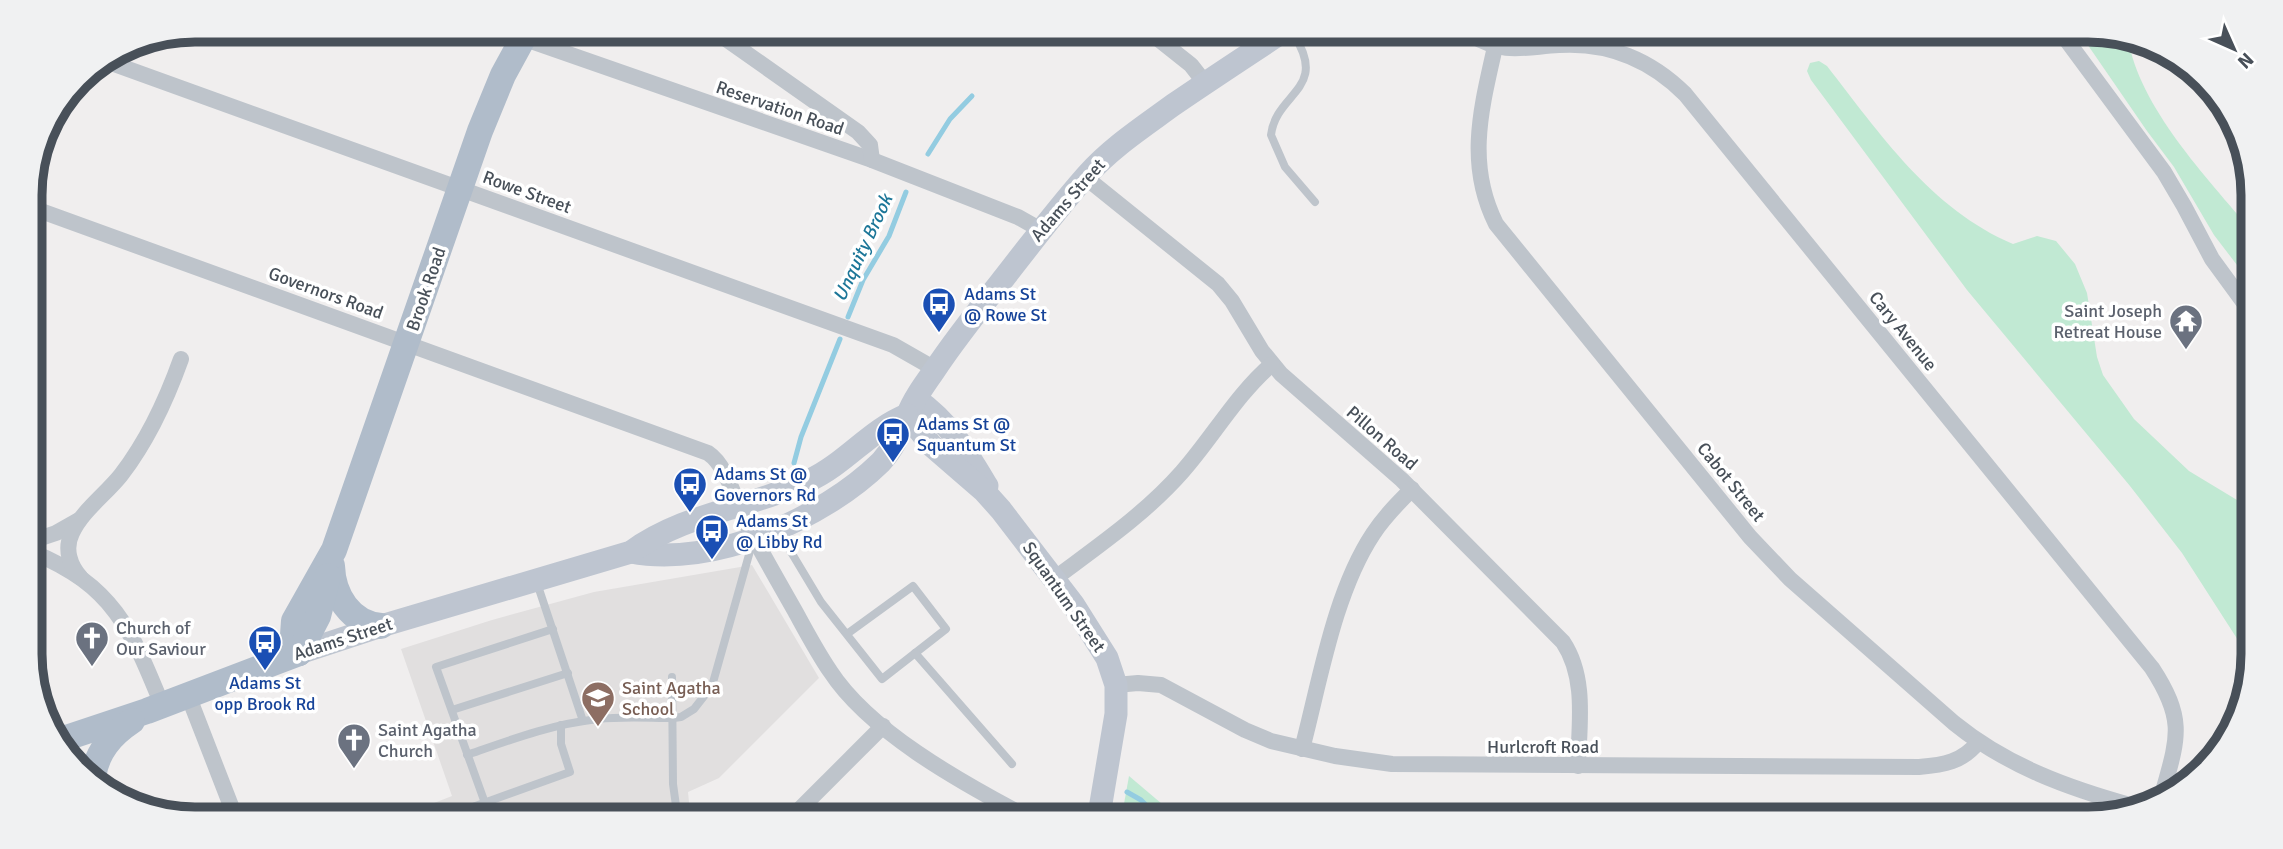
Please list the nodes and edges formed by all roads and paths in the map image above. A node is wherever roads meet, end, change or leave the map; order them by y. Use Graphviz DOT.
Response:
graph roads {
  1 [pos="514,42"];
  2 [pos="540,42"];
  3 [pos="730,42"];
  4 [pos="1163,42"];
  5 [pos="1267,42"];
  6 [pos="1298,42"];
  7 [pos="1485,42"];
  8 [pos="2068,42"];
  9 [pos="1495,47"];
  10 [pos="115,64"];
  11 [pos="1205,83"];
  12 [pos="872,160"];
  13 [pos="1085,177"];
  14 [pos="459,188"];
  15 [pos="1315,202"];
  16 [pos="42,211"];
  17 [pos="1041,230"];
  18 [pos="2241,298"];
  19 [pos="407,343"];
  20 [pos="181,359"];
  21 [pos="1272,364"];
  22 [pos="935,369"];
  23 [pos="912,407"];
  24 [pos="817,477"];
  25 [pos="1412,489"];
  26 [pos="831,502"];
  27 [pos="737,506"];
  28 [pos="81,519"];
  29 [pos="778,529"];
  30 [pos="42,538"];
  31 [pos="753,538"];
  32 [pos="334,550"];
  33 [pos="631,552"];
  34 [pos="42,556"];
  35 [pos="81,579"];
  36 [pos="1054,579"];
  37 [pos="536,580"];
  38 [pos="381,626"];
  39 [pos="553,629"];
  40 [pos="846,634"];
  41 [pos="299,653"];
  42 [pos="915,653"];
  43 [pos="568,673"];
  44 [pos="672,677"];
  45 [pos="1116,685"];
  46 [pos="188,695"];
  47 [pos="154,708"];
  48 [pos="452,710"];
  49 [pos="674,718"];
  50 [pos="583,721"];
  51 [pos="561,725"];
  52 [pos="883,726"];
  53 [pos="67,738"];
  54 [pos="1978,742"];
  55 [pos="1303,749"];
  56 [pos="467,755"];
  57 [pos="1012,764"];
  58 [pos="1578,766"];
  59 [pos="94,769"];
  60 [pos="2164,787"];
  61 [pos="485,803"];
  62 [pos="2122,803"];
  63 [pos="231,807"];
  64 [pos="473,807"];
  65 [pos="676,807"];
  66 [pos="802,807"];
  67 [pos="1009,807"];
  68 [pos="1100,807"];
  1 -- 14 [label="main road, Brook Road"];
  2 -- 12 [label="street, Reservation Road"];
  3 -- 12 [label="street"];
  4 -- 11 [label="street"];
  5 -- 11 [label="main road, Adams Street"];
  6 -- 15 [label="lane"];
  7 -- 9 [label="street, Cary Avenue"];
  8 -- 18 [label="street"];
  9 -- 54 [label="street, Cabot Street"];
  9 -- 60 [label="street, Cary Avenue"];
  10 -- 14 [label="street, Rowe Street"];
  11 -- 13 [label="main road, Adams Street"];
  12 -- 17 [label="street, Reservation Road"];
  13 -- 17 [label="main road, Adams Street"];
  13 -- 21 [label="street, Pillon Road"];
  14 -- 19 [label="main road, Brook Road"];
  14 -- 22 [label="street, Rowe Street"];
  16 -- 19 [label="street, Governors Road"];
  17 -- 22 [label="main road, Adams Street"];
  19 -- 27 [label="street, Governors Road"];
  19 -- 32 [label="main road, Brook Road"];
  20 -- 28 [label="street"];
  21 -- 25 [label="street, Pillon Road"];
  21 -- 36 [label="street"];
  22 -- 23 [label="main road, Adams Street"];
  23 -- 24 [label="main road, Adams Street"];
  23 -- 26 [label="main road, Adams Street"];
  23 -- 36 [label="main road, Squantum Street"];
  24 -- 26 [label="main road"];
  24 -- 27 [label="main road, Adams Street"];
  25 -- 55 [label="street"];
  25 -- 58 [label="street, Pillon Road"];
  26 -- 29 [label="main road, Adams Street"];
  27 -- 31 [label="street, Governors Road"];
  27 -- 33 [label="main road, Adams Street"];
  28 -- 30 [label="street"];
  28 -- 35 [label="street"];
  29 -- 31 [label="main road, Adams Street"];
  29 -- 40 [label="lane"];
  31 -- 33 [label="main road, Adams Street"];
  31 -- 49 [label="lane"];
  31 -- 52 [label="street, Governors Road"];
  32 -- 38 [label="main road"];
  32 -- 41 [label="main road, Brook Road"];
  33 -- 37 [label="main road, Adams Street"];
  34 -- 35 [label="street"];
  35 -- 47 [label="street"];
  36 -- 45 [label="main road, Squantum Street"];
  37 -- 38 [label="main road, Adams Street"];
  37 -- 39 [label="lane"];
  38 -- 41 [label="main road, Adams Street"];
  39 -- 43 [label="lane"];
  39 -- 48 [label="lane"];
  40 -- 42 [label="lane"];
  40 -- 42 [label="lane"];
  41 -- 46 [label="main road, Adams Street"];
  42 -- 57 [label="lane"];
  43 -- 48 [label="lane"];
  43 -- 50 [label="lane"];
  44 -- 49 [label="lane"];
  45 -- 55 [label="street, Hurlcroft Road"];
  45 -- 68 [label="main road, Squantum Street"];
  46 -- 47 [label="main road, Adams Street"];
  46 -- 63 [label="street"];
  47 -- 53 [label="main road, Adams Street"];
  47 -- 59 [label="main road"];
  48 -- 56 [label="lane"];
  49 -- 50 [label="lane"];
  49 -- 65 [label="lane"];
  50 -- 51 [label="lane"];
  51 -- 56 [label="lane"];
  51 -- 61 [label="lane"];
  52 -- 66 [label="street"];
  52 -- 67 [label="street, Governors Road"];
  54 -- 58 [label="street, Hurlcroft Road"];
  54 -- 62 [label="street, Cabot Street"];
  55 -- 58 [label="street, Hurlcroft Road"];
  56 -- 61 [label="lane"];
  61 -- 64 [label="lane"];
}
